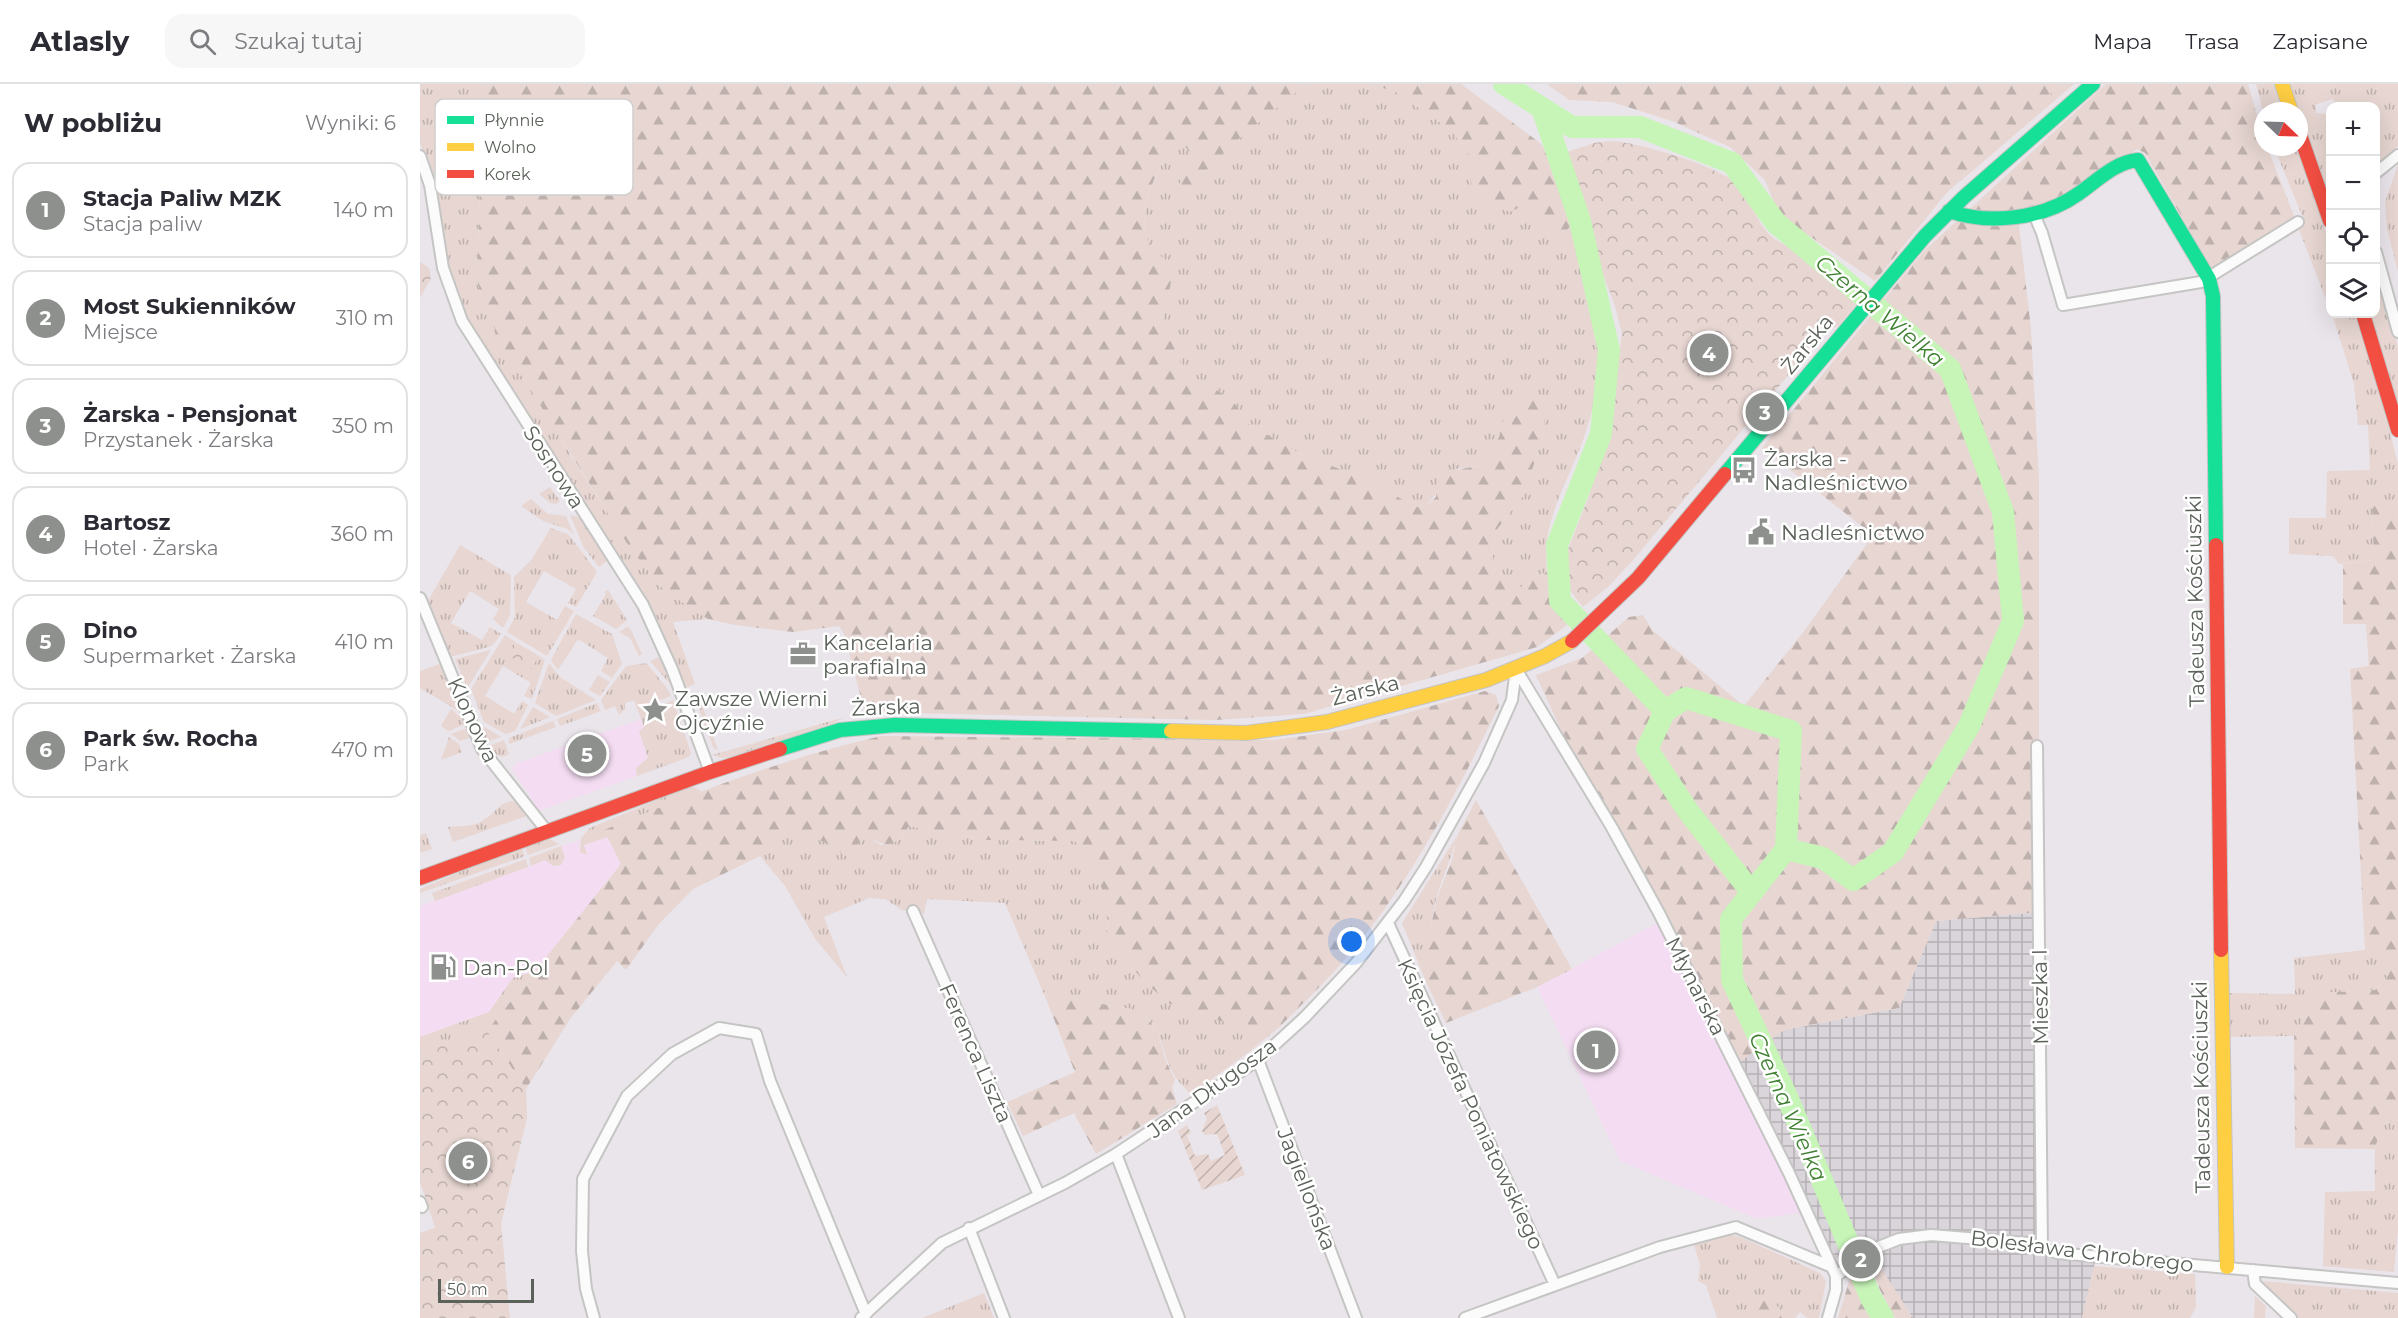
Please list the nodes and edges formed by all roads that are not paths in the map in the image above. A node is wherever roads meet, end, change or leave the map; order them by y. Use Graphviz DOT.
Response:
graph roads {
  1 [pos="2093,84"];
  2 [pos="2282,84"];
  3 [pos="2288,102"];
  4 [pos="2398,155"];
  5 [pos="420,156"];
  6 [pos="2308,156"];
  7 [pos="2380,170"];
  8 [pos="2327,210"];
  9 [pos="1949,211"];
  10 [pos="2033,212"];
  11 [pos="2298,222"];
  12 [pos="2379,264"];
  13 [pos="2209,279"];
  14 [pos="2364,318"];
  15 [pos="2398,332"];
  16 [pos="2398,430"];
  17 [pos="420,598"];
  18 [pos="1516,669"];
  19 [pos="2037,746"];
  20 [pos="710,772"];
  21 [pos="546,830"];
  22 [pos="420,878"];
  23 [pos="913,911"];
  24 [pos="1388,923"];
  25 [pos="1258,1060"];
  26 [pos="1116,1154"];
  27 [pos="1040,1195"];
  28 [pos="969,1228"];
  29 [pos="2042,1248"];
  30 [pos="2227,1267"];
  31 [pos="2253,1270"];
  32 [pos="1838,1271"];
  33 [pos="2398,1283"];
  34 [pos="1555,1285"];
  35 [pos="864,1316"];
  36 [pos="594,1318"];
  37 [pos="1004,1318"];
  38 [pos="1179,1318"];
  39 [pos="1356,1318"];
  40 [pos="1465,1318"];
  41 [pos="1828,1318"];
  42 [pos="2291,1318"];
  1 -- 9 [label="street, Żarska"];
  2 -- 3 [label="street"];
  4 -- 7 [label="street"];
  5 -- 20 [label="street, Sosnowa"];
  6 -- 8 [label="street"];
  9 -- 10 [label="street, Tadeusza Kościuszki"];
  9 -- 18 [label="street, Żarska"];
  10 -- 13 [label="street"];
  10 -- 13 [label="street, Tadeusza Kościuszki"];
  11 -- 13 [label="street"];
  12 -- 15 [label="street"];
  13 -- 30 [label="street, Tadeusza Kościuszki"];
  14 -- 16 [label="street"];
  17 -- 21 [label="street, Klonowa"];
  18 -- 20 [label="street, Żarska"];
  18 -- 24 [label="street, Jana Długosza"];
  18 -- 32 [label="street, Młynarska"];
  19 -- 29 [label="street, Mieszka I"];
  20 -- 21 [label="street, Żarska"];
  21 -- 22 [label="street, Żarska"];
  23 -- 27 [label="street, Ferenca Liszta"];
  24 -- 25 [label="street, Jana Długosza"];
  24 -- 34 [label="street, Księcia Józefa Poniatowskiego"];
  25 -- 26 [label="street, Jana Długosza"];
  25 -- 39 [label="street, Jagiellońska"];
  26 -- 27 [label="street, Jana Długosza"];
  26 -- 38 [label="street"];
  27 -- 28 [label="street, Jana Długosza"];
  28 -- 35 [label="street, Jana Długosza"];
  28 -- 37 [label="street"];
  29 -- 30 [label="street, Bolesława Chrobrego"];
  29 -- 32 [label="street, Bolesława Chrobrego"];
  30 -- 31 [label="street, Bolesława Chrobrego"];
  31 -- 33 [label="street, Bolesława Chrobrego"];
  31 -- 42 [label="street"];
  32 -- 34 [label="street"];
  32 -- 41 [label="street"];
  34 -- 40 [label="street"];
  35 -- 36 [label="street"];
}
